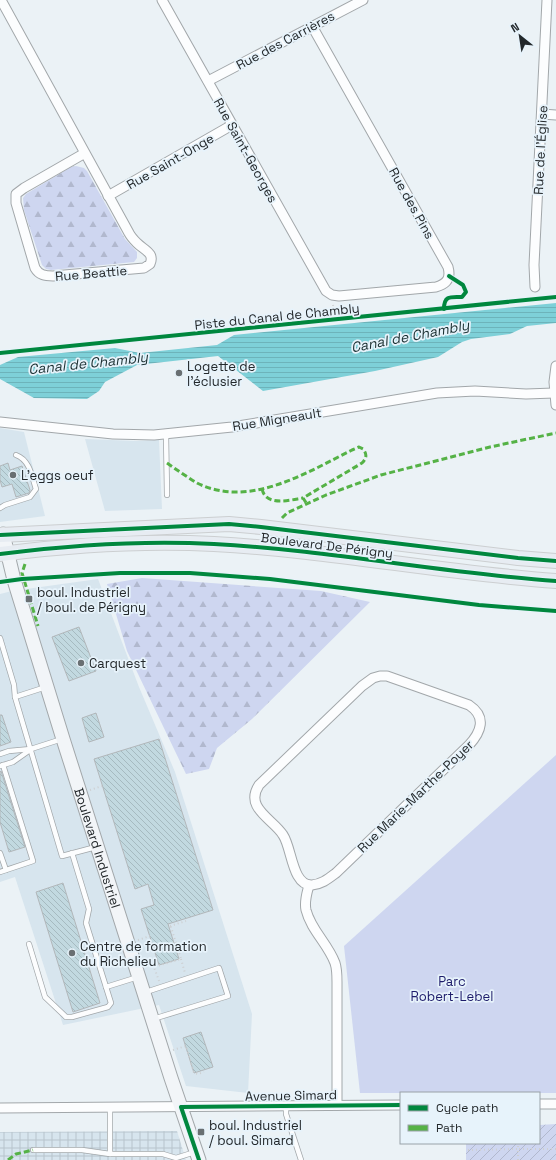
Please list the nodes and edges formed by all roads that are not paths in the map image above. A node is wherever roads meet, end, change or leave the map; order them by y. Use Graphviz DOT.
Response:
graph roads {
  1 [pos="1,0"];
  2 [pos="163,0"];
  3 [pos="363,0"];
  4 [pos="547,0"];
  5 [pos="312,26"];
  6 [pos="208,81"];
  7 [pos="542,114"];
  8 [pos="556,115"];
  9 [pos="232,125"];
  10 [pos="85,153"];
  11 [pos="108,196"];
  12 [pos="535,287"];
  13 [pos="334,296"];
  14 [pos="556,366"];
  15 [pos="555,393"];
  16 [pos="556,405"];
  17 [pos="0,422"];
  18 [pos="166,434"];
  19 [pos="16,455"];
  20 [pos="167,495"];
  21 [pos="0,508"];
  22 [pos="2,534"];
  23 [pos="4,554"];
  24 [pos="556,561"];
  25 [pos="556,581"];
  26 [pos="0,638"];
  27 [pos="48,687"];
  28 [pos="15,697"];
  29 [pos="63,739"];
  30 [pos="31,749"];
  31 [pos="0,754"];
  32 [pos="2,765"];
  33 [pos="98,846"];
  34 [pos="0,853"];
  35 [pos="72,853"];
  36 [pos="6,870"];
  37 [pos="0,872"];
  38 [pos="309,885"];
  39 [pos="28,944"];
  40 [pos="139,976"];
  41 [pos="106,987"];
  42 [pos="144,992"];
  43 [pos="152,1019"];
  44 [pos="540,1104"];
  45 [pos="556,1104"];
  46 [pos="286,1105"];
  47 [pos="337,1105"];
  48 [pos="400,1105"];
  49 [pos="110,1107"];
  50 [pos="181,1107"];
  51 [pos="0,1108"];
  52 [pos="33,1150"];
  53 [pos="110,1154"];
  54 [pos="198,1156"];
  55 [pos="302,1160"];
  1 -- 10 [label="street, Rue Beattie"];
  2 -- 6 [label="street, Rue Saint-Georges"];
  3 -- 5 [label="street, Rue des Carrières"];
  4 -- 7 [label="street, Rue de l'Église"];
  5 -- 6 [label="street, Rue des Carrières"];
  5 -- 13 [label="street, Rue des Pins"];
  6 -- 9 [label="street, Rue Saint-Georges"];
  7 -- 8 [label="street"];
  7 -- 12 [label="street, Rue de l'Église"];
  9 -- 11 [label="street, Rue Saint-Onge"];
  9 -- 13 [label="street, Rue Saint-Georges"];
  10 -- 11 [label="street, Rue Beattie"];
  10 -- 11 [label="street, Rue Beattie"];
  14 -- 15 [label="street"];
  15 -- 16 [label="street"];
  15 -- 18 [label="street, Rue Migneault"];
  17 -- 18 [label="street, Rue Migneault"];
  18 -- 20 [label="lane"];
  19 -- 21 [label="lane"];
  22 -- 23 [label="street, Boulevard Industriel"];
  22 -- 24 [label="main road, Boulevard De Périgny"];
  23 -- 25 [label="main road, Boulevard De Périgny"];
  23 -- 27 [label="street, Boulevard Industriel"];
  26 -- 28 [label="lane"];
  27 -- 28 [label="lane"];
  27 -- 29 [label="street, Boulevard Industriel"];
  28 -- 30 [label="lane"];
  29 -- 30 [label="lane"];
  29 -- 33 [label="street, Boulevard Industriel"];
  30 -- 31 [label="lane"];
  30 -- 32 [label="lane"];
  30 -- 35 [label="lane"];
  32 -- 36 [label="lane"];
  33 -- 35 [label="lane"];
  33 -- 40 [label="street, Boulevard Industriel"];
  34 -- 36 [label="lane"];
  35 -- 41 [label="lane"];
  36 -- 37 [label="lane"];
  38 -- 38 [label="street, Rue Marie-Marthe-Poyer"];
  38 -- 47 [label="street"];
  39 -- 41 [label="lane"];
  40 -- 41 [label="lane"];
  40 -- 42 [label="street, Boulevard Industriel"];
  42 -- 43 [label="street, Boulevard Industriel"];
  42 -- 43 [label="lane"];
  43 -- 50 [label="street, Boulevard Industriel"];
  44 -- 45 [label="street"];
  46 -- 47 [label="street, Avenue Simard"];
  46 -- 50 [label="street, Avenue Simard"];
  46 -- 55 [label="lane"];
  47 -- 48 [label="street, Avenue Simard"];
  49 -- 50 [label="street, Avenue Simard"];
  49 -- 51 [label="street, Avenue Simard"];
  49 -- 53 [label="lane"];
  50 -- 54 [label="street, Boulevard Industriel"];
  52 -- 53 [label="lane"];
  53 -- 54 [label="lane"];
}
